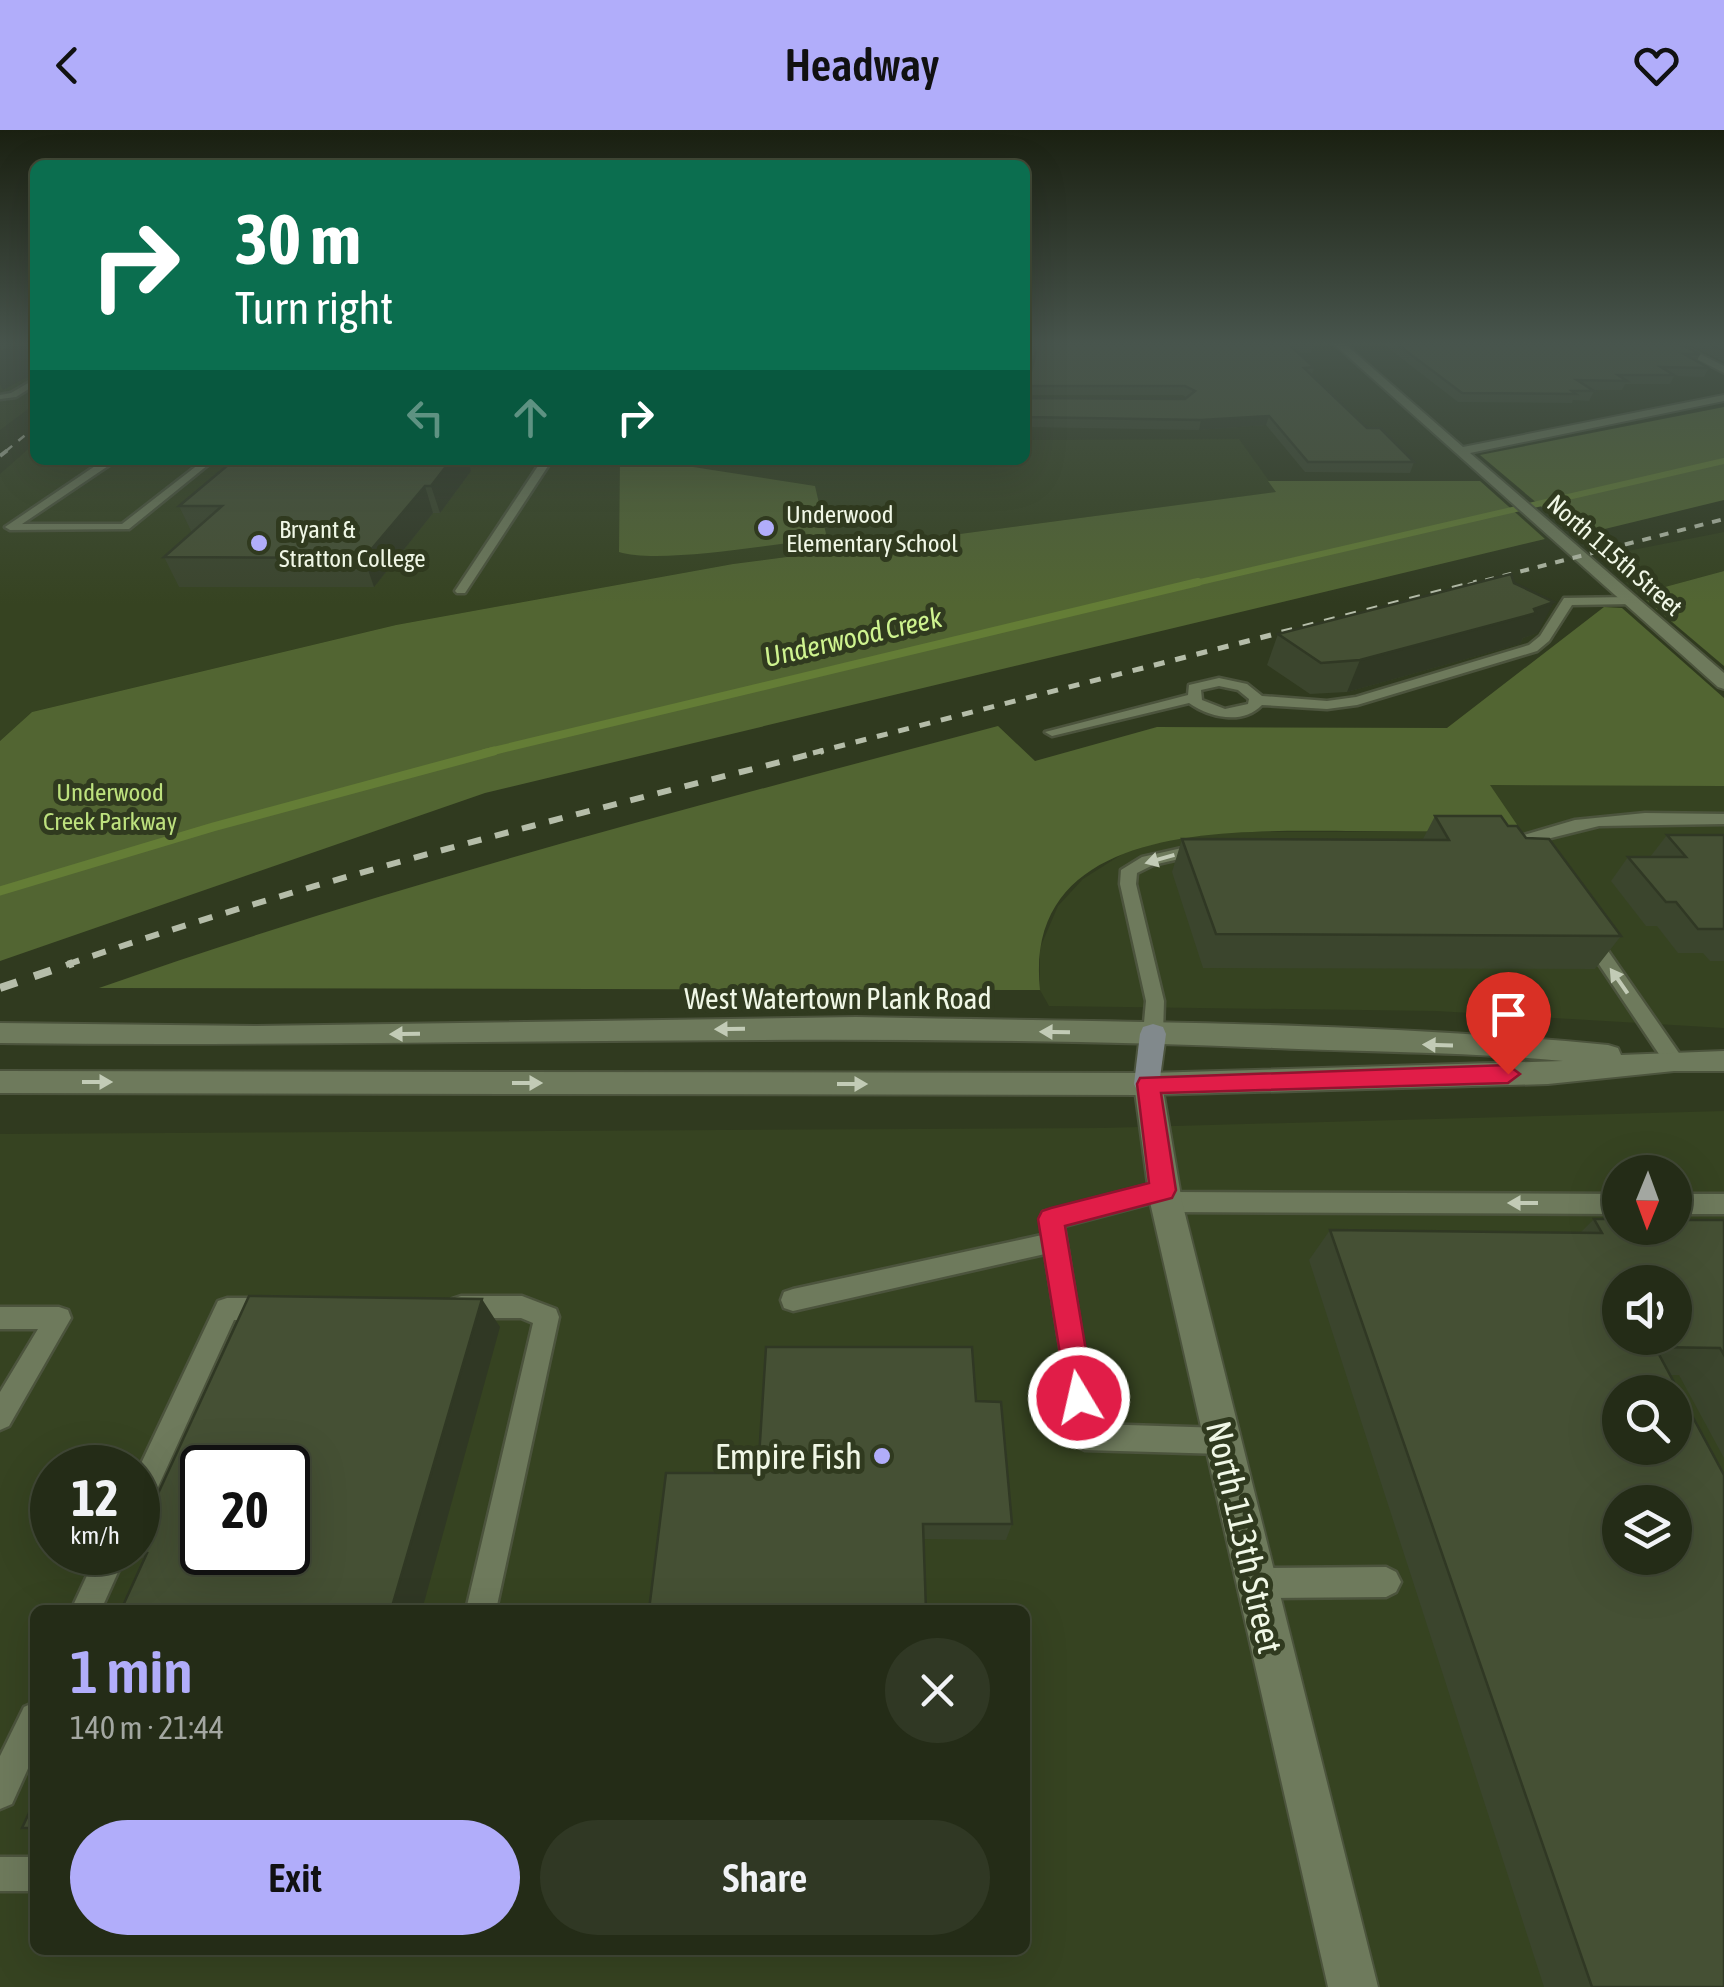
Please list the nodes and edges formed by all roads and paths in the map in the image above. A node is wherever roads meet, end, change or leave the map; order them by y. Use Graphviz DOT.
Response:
graph roads {
  1 [pos="1437,431"];
  2 [pos="1561,431"];
  3 [pos="1460,451"];
  4 [pos="102,465"];
  5 [pos="203,465"];
  6 [pos="544,465"];
  7 [pos="461,591"];
  8 [pos="1630,600"];
  9 [pos="1724,683"];
  10 [pos="1193,698"];
  11 [pos="1256,700"];
  12 [pos="1052,732"];
  13 [pos="1724,818"];
  14 [pos="1503,840"];
  15 [pos="1217,846"];
  16 [pos="1577,919"];
  17 [pos="0,1033"];
  18 [pos="1153,1034"];
  19 [pos="1674,1061"];
  20 [pos="1724,1061"];
  21 [pos="0,1082"];
  22 [pos="1148,1084"];
  23 [pos="1164,1196"];
  24 [pos="1602,1204"];
  25 [pos="1692,1204"];
  26 [pos="1724,1204"];
  27 [pos="1055,1242"];
  28 [pos="793,1300"];
  29 [pos="444,1307"];
  30 [pos="286,1308"];
  31 [pos="0,1318"];
  32 [pos="0,1417"];
  33 [pos="1222,1442"];
  34 [pos="160,1453"];
  35 [pos="102,1575"];
  36 [pos="1386,1582"];
  37 [pos="1256,1583"];
  38 [pos="88,1605"];
  39 [pos="482,1605"];
  40 [pos="30,1729"];
  41 [pos="0,1792"];
  42 [pos="0,1874"];
  43 [pos="30,1874"];
  44 [pos="1353,1987"];
  1 -- 3 [label="street, North 115th Street"];
  2 -- 3 [label="street"];
  3 -- 8 [label="street, North 115th Street"];
  4 -- 5 [label="lane"];
  6 -- 7 [label="lane"];
  8 -- 9 [label="street, North 115th Street"];
  8 -- 11 [label="lane"];
  10 -- 11 [label="lane"];
  10 -- 11 [label="lane"];
  10 -- 12 [label="lane"];
  13 -- 14 [label="lane"];
  15 -- 18 [label="lane, one-way"];
  19 -- 16 [label="lane, one-way"];
  18 -- 17 [label="street, West Watertown Plank Road, one-way"];
  19 -- 18 [label="street, West Watertown Plank Road, one-way"];
  18 -- 22 [label="main road"];
  19 -- 20 [label="street, West Watertown Plank Road"];
  19 -- 22 [label="street, West Watertown Plank Road"];
  21 -- 22 [label="street, West Watertown Plank Road, one-way"];
  22 -- 23 [label="street, North 113th Street"];
  24 -- 23 [label="lane, one-way"];
  23 -- 27 [label="lane"];
  23 -- 33 [label="street, North 113th Street"];
  25 -- 26 [label="lane"];
  27 -- 28 [label="lane"];
  27 -- 33 [label="lane"];
  29 -- 39 [label="lane"];
  30 -- 34 [label="lane"];
  31 -- 32 [label="lane"];
  33 -- 37 [label="street, North 113th Street"];
  35 -- 38 [label="lane"];
  36 -- 37 [label="lane"];
  37 -- 44 [label="street, North 113th Street"];
  40 -- 41 [label="lane"];
  42 -- 43 [label="lane"];
}
